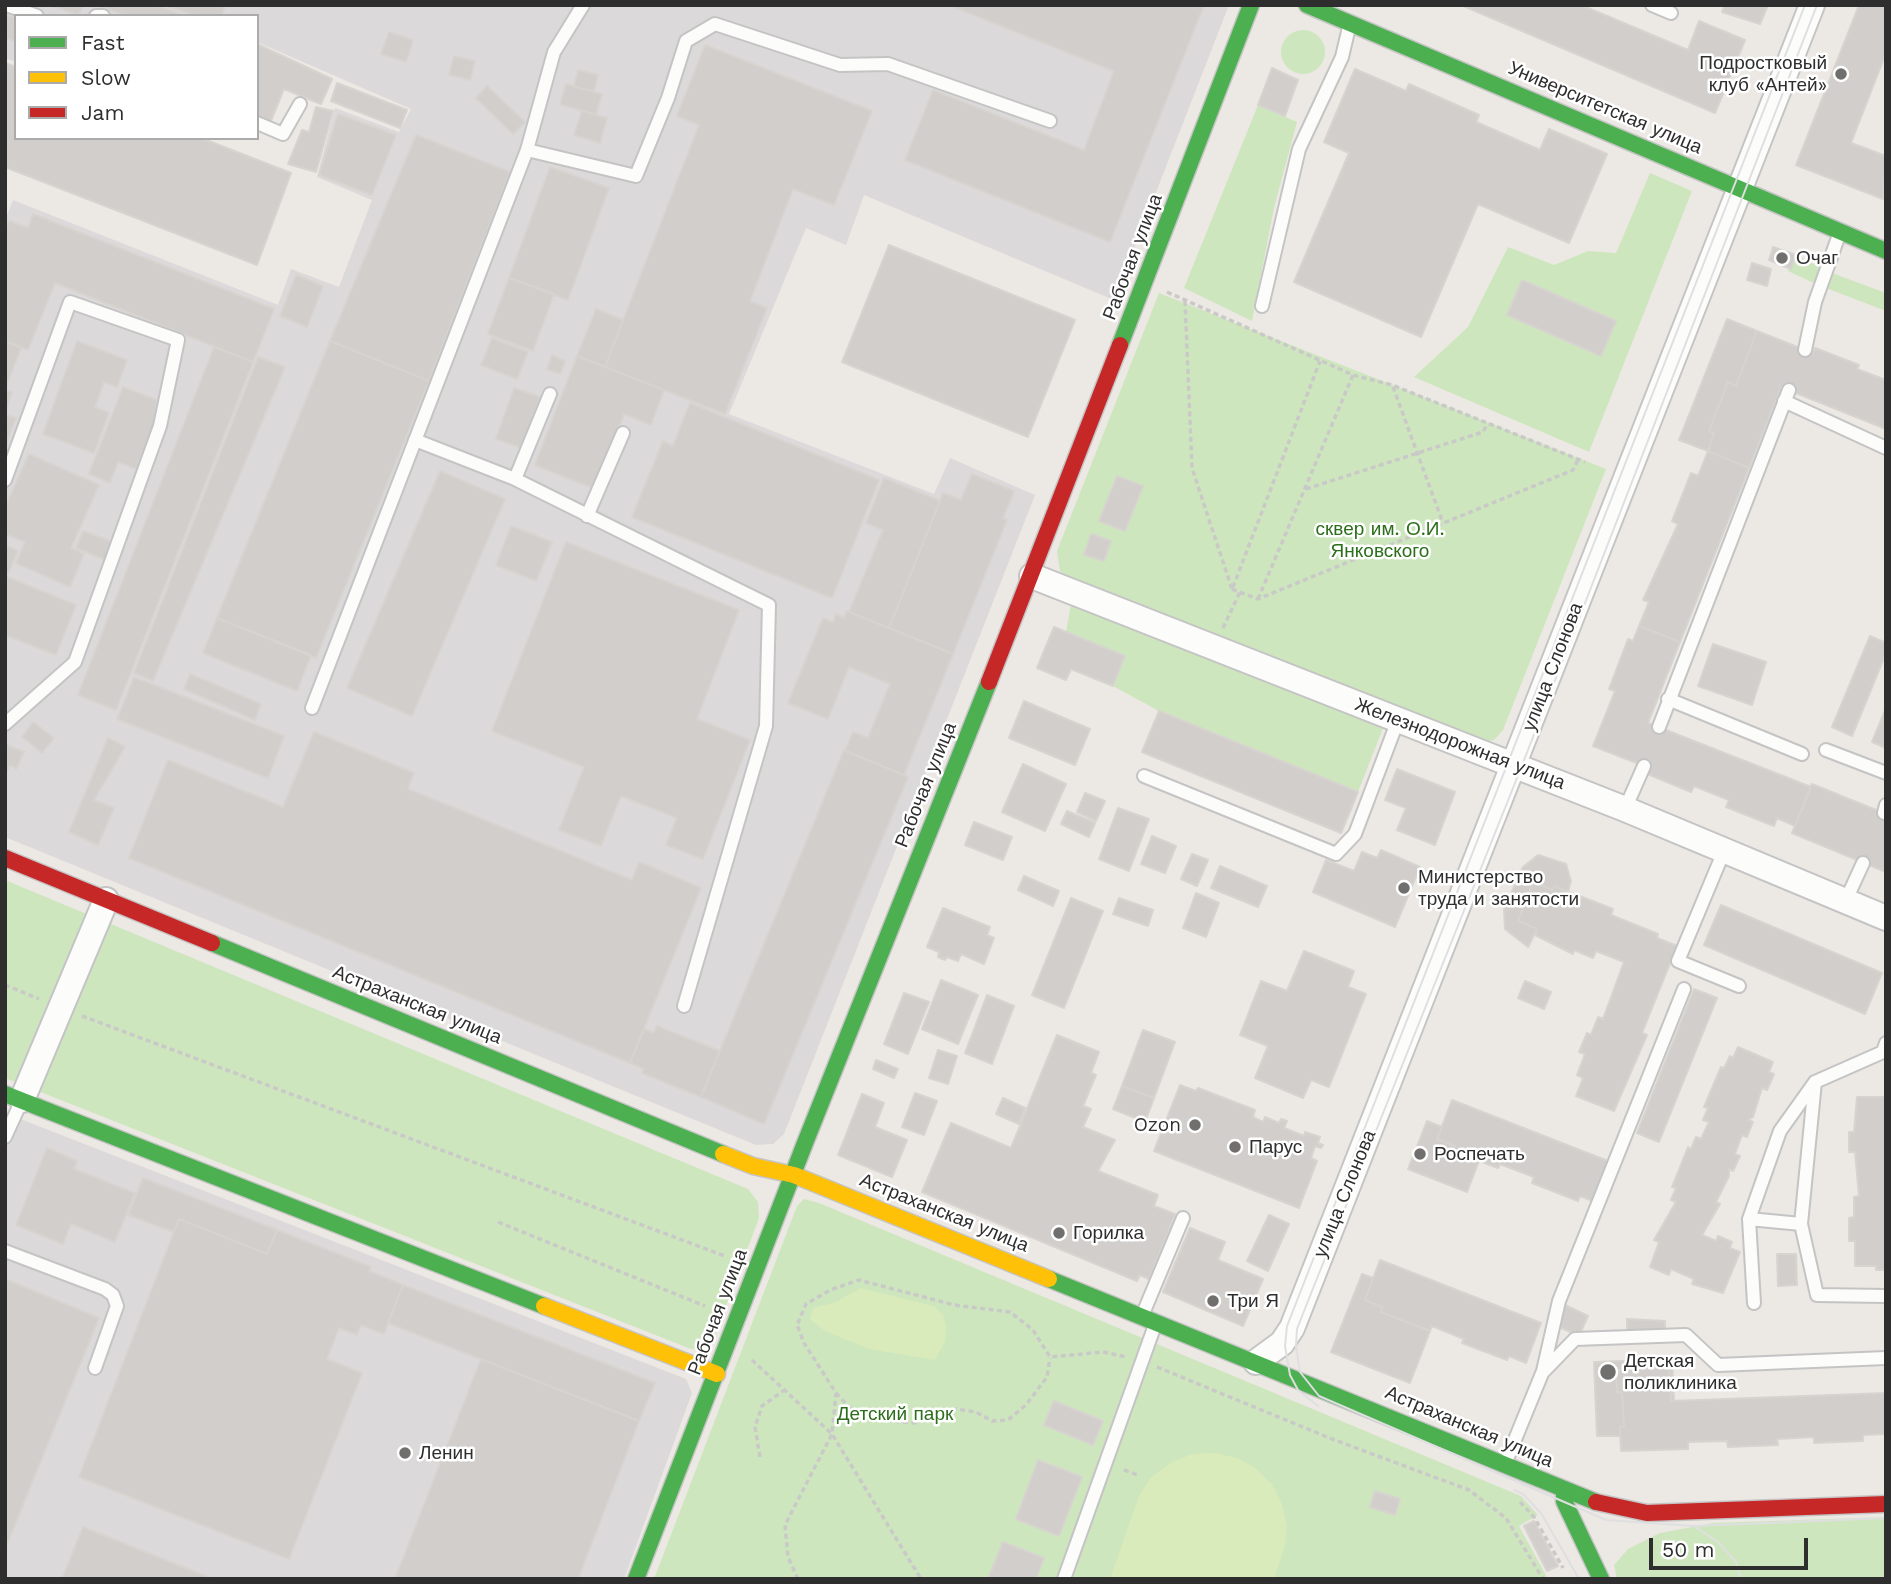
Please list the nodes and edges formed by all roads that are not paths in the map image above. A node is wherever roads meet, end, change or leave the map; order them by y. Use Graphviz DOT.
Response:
graph roads {
  1 [pos="7,5"];
  2 [pos="583,5"];
  3 [pos="1251,5"];
  4 [pos="1307,5"];
  5 [pos="1652,5"];
  6 [pos="1812,5"];
  7 [pos="1671,13"];
  8 [pos="32,14"];
  9 [pos="1350,23"];
  10 [pos="300,104"];
  11 [pos="1049,121"];
  12 [pos="259,124"];
  13 [pos="527,150"];
  14 [pos="1738,188"];
  15 [pos="1840,232"];
  16 [pos="1886,251"];
  17 [pos="1262,306"];
  18 [pos="1805,350"];
  19 [pos="550,394"];
  20 [pos="623,433"];
  21 [pos="415,440"];
  22 [pos="1886,448"];
  23 [pos="515,479"];
  24 [pos="5,480"];
  25 [pos="587,516"];
  26 [pos="1032,576"];
  27 [pos="1668,699"];
  28 [pos="312,708"];
  29 [pos="1398,720"];
  30 [pos="5,724"];
  31 [pos="1659,727"];
  32 [pos="1826,750"];
  33 [pos="1802,754"];
  34 [pos="1515,766"];
  35 [pos="1644,766"];
  36 [pos="1886,774"];
  37 [pos="1144,776"];
  38 [pos="1625,809"];
  39 [pos="1724,851"];
  40 [pos="5,858"];
  41 [pos="1863,863"];
  42 [pos="106,900"];
  43 [pos="1846,900"];
  44 [pos="1886,918"];
  45 [pos="1739,986"];
  46 [pos="1684,989"];
  47 [pos="684,1006"];
  48 [pos="1886,1043"];
  49 [pos="1815,1082"];
  50 [pos="13,1097"];
  51 [pos="5,1137"];
  52 [pos="794,1175"];
  53 [pos="1183,1218"];
  54 [pos="1749,1219"];
  55 [pos="1801,1224"];
  56 [pos="5,1251"];
  57 [pos="1886,1296"];
  58 [pos="1754,1303"];
  59 [pos="1149,1319"];
  60 [pos="1292,1328"];
  61 [pos="1886,1358"];
  62 [pos="1256,1362"];
  63 [pos="95,1368"];
  64 [pos="1543,1371"];
  65 [pos="717,1374"];
  66 [pos="1296,1377"];
  67 [pos="1504,1465"];
  68 [pos="1564,1490"];
  69 [pos="1886,1504"];
  70 [pos="636,1579"];
  71 [pos="1064,1579"];
  72 [pos="1601,1579"];
  1 -- 8 [label="lane"];
  2 -- 13 [label="lane"];
  3 -- 26 [label="main road, Рабочая улица"];
  4 -- 9 [label="main road, Университетская улица"];
  5 -- 7 [label="lane"];
  6 -- 14 [label="street, улица Слонова"];
  9 -- 14 [label="main road, Университетская улица"];
  9 -- 17 [label="lane"];
  10 -- 12 [label="lane"];
  11 -- 13 [label="lane"];
  13 -- 21 [label="lane"];
  14 -- 15 [label="main road, Университетская улица"];
  14 -- 34 [label="street, улица Слонова"];
  15 -- 16 [label="main road, Университетская улица"];
  15 -- 18 [label="lane"];
  19 -- 23 [label="lane"];
  20 -- 25 [label="lane"];
  21 -- 23 [label="lane"];
  21 -- 28 [label="lane"];
  22 -- 27 [label="lane"];
  23 -- 25 [label="lane"];
  24 -- 30 [label="lane"];
  25 -- 47 [label="lane"];
  26 -- 29 [label="street, Железнодорожная улица"];
  26 -- 52 [label="main road, Рабочая улица"];
  27 -- 31 [label="lane"];
  27 -- 33 [label="lane"];
  29 -- 34 [label="street, Железнодорожная улица"];
  29 -- 37 [label="lane"];
  32 -- 36 [label="lane"];
  34 -- 38 [label="street, Железнодорожная улица"];
  34 -- 60 [label="street, улица Слонова"];
  35 -- 38 [label="lane"];
  38 -- 39 [label="street, Железнодорожная улица"];
  39 -- 43 [label="street, Железнодорожная улица"];
  39 -- 45 [label="lane"];
  40 -- 42 [label="main road, Астраханская улица"];
  41 -- 43 [label="lane"];
  42 -- 50 [label="street"];
  42 -- 52 [label="main road, Астраханская улица"];
  43 -- 44 [label="street, Железнодорожная улица"];
  46 -- 64 [label="lane"];
  48 -- 49 [label="lane"];
  49 -- 54 [label="lane"];
  49 -- 55 [label="lane"];
  50 -- 51 [label="lane"];
  50 -- 65 [label="main road"];
  52 -- 59 [label="main road, Астраханская улица"];
  52 -- 65 [label="main road, Рабочая улица"];
  53 -- 59 [label="lane"];
  54 -- 55 [label="lane"];
  54 -- 58 [label="lane"];
  55 -- 57 [label="lane"];
  56 -- 63 [label="lane"];
  59 -- 62 [label="main road, Астраханская улица"];
  59 -- 71 [label="lane"];
  60 -- 62 [label="street, улица Слонова"];
  60 -- 66 [label="street, улица Слонова"];
  61 -- 64 [label="lane"];
  62 -- 66 [label="main road, Астраханская улица"];
  64 -- 67 [label="lane"];
  65 -- 70 [label="main road, Рабочая улица"];
  66 -- 67 [label="main road, Астраханская улица"];
  67 -- 68 [label="main road, Астраханская улица"];
  68 -- 69 [label="main road, Астраханская улица"];
  68 -- 72 [label="main road"];
}
